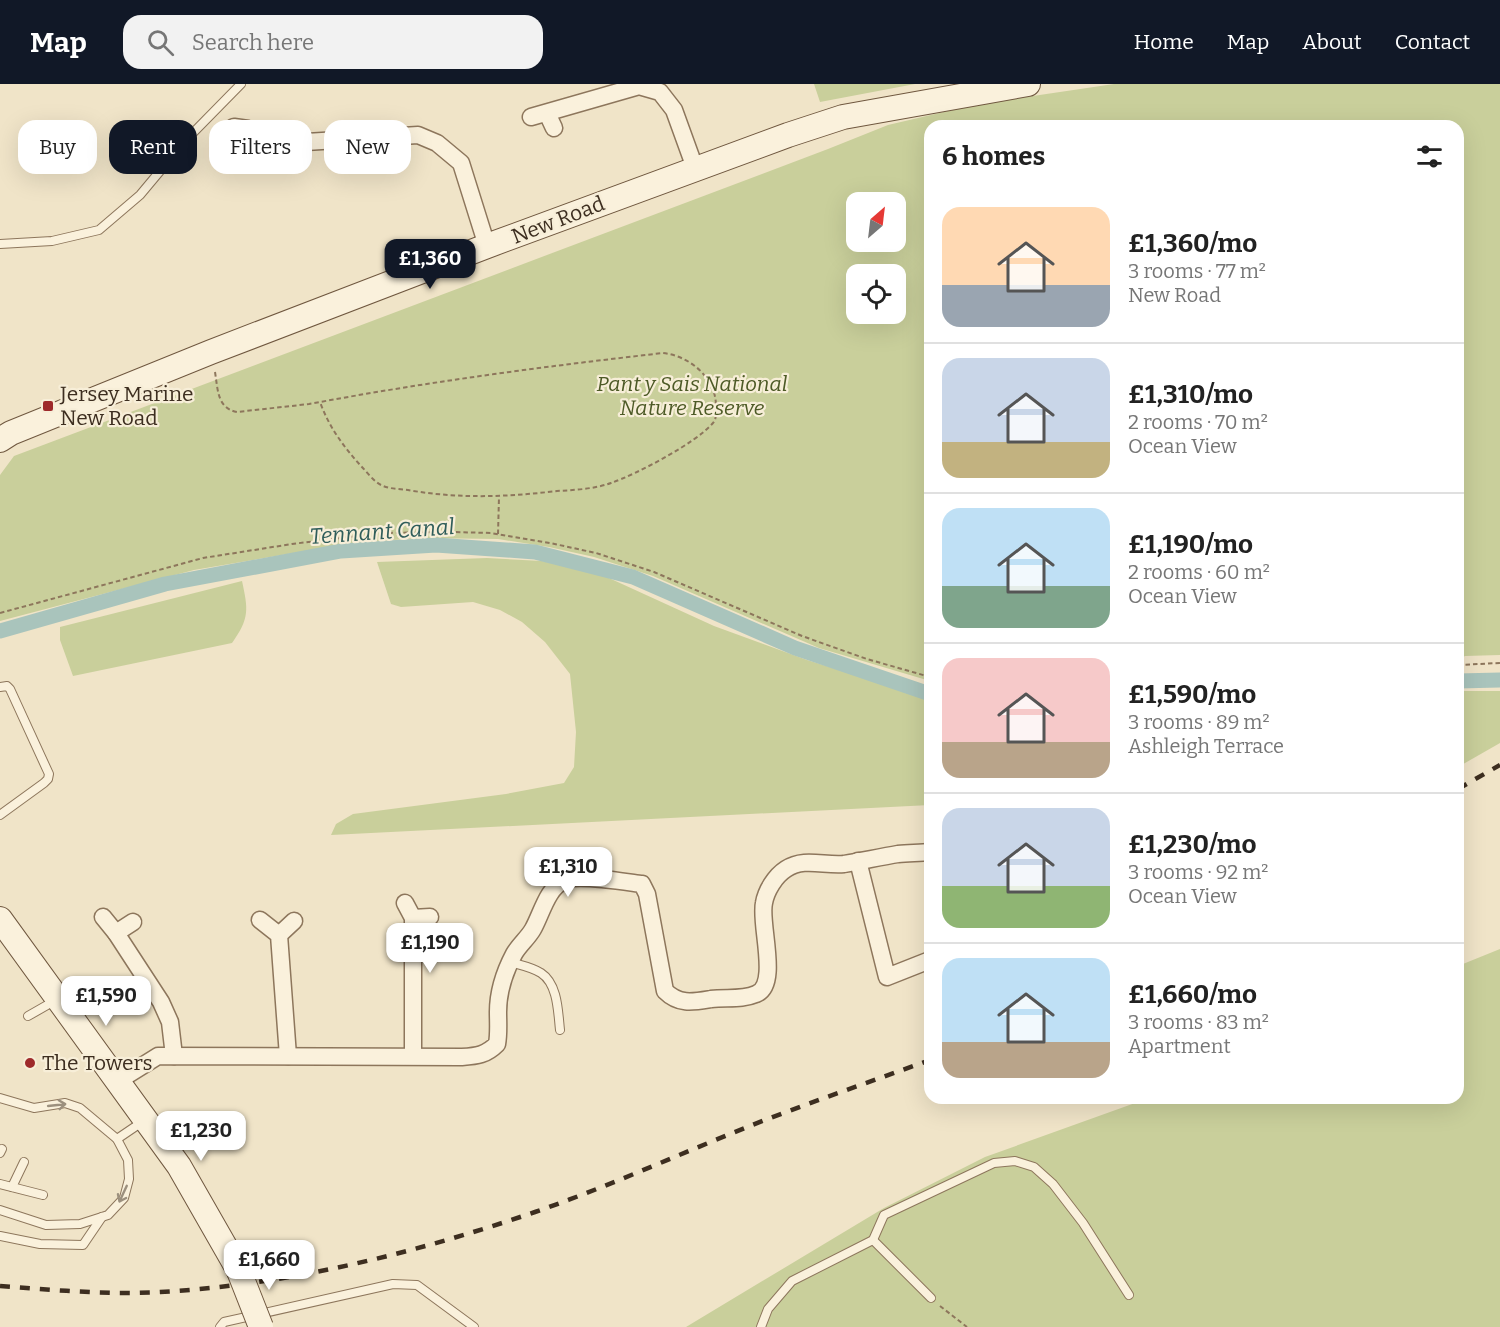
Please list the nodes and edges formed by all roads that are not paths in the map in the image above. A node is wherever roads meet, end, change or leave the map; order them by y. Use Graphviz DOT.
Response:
graph roads {
  1 [pos="242,84"];
  2 [pos="1028,84"];
  3 [pos="531,117"];
  4 [pos="312,141"];
  5 [pos="695,168"];
  6 [pos="0,244"];
  7 [pos="486,246"];
  8 [pos="0,440"];
  9 [pos="0,687"];
  10 [pos="0,815"];
  11 [pos="924,852"];
  12 [pos="858,861"];
  13 [pos="405,903"];
  14 [pos="103,917"];
  15 [pos="430,917"];
  16 [pos="413,918"];
  17 [pos="0,920"];
  18 [pos="260,920"];
  19 [pos="294,921"];
  20 [pos="134,922"];
  21 [pos="116,933"];
  22 [pos="279,935"];
  23 [pos="510,962"];
  24 [pos="924,962"];
  25 [pos="59,999"];
  26 [pos="28,1016"];
  27 [pos="560,1030"];
  28 [pos="174,1056"];
  29 [pos="288,1056"];
  30 [pos="413,1056"];
  31 [pos="118,1081"];
  32 [pos="0,1098"];
  33 [pos="145,1120"];
  34 [pos="117,1139"];
  35 [pos="24,1162"];
  36 [pos="0,1184"];
  37 [pos="12,1187"];
  38 [pos="43,1195"];
  39 [pos="0,1210"];
  40 [pos="102,1217"];
  41 [pos="0,1236"];
  42 [pos="873,1240"];
  43 [pos="1129,1295"];
  44 [pos="931,1299"];
  45 [pos="220,1327"];
  46 [pos="261,1327"];
  47 [pos="474,1327"];
  48 [pos="761,1327"];
  1 -- 6 [label="lane"];
  2 -- 5 [label="main road, New Road"];
  3 -- 5 [label="street"];
  4 -- 7 [label="street"];
  5 -- 7 [label="main road, New Road"];
  7 -- 8 [label="main road, New Road"];
  9 -- 10 [label="lane"];
  11 -- 12 [label="street"];
  12 -- 23 [label="street"];
  12 -- 24 [label="street"];
  13 -- 16 [label="street"];
  14 -- 21 [label="street"];
  15 -- 16 [label="street"];
  16 -- 30 [label="street"];
  17 -- 25 [label="main road"];
  18 -- 22 [label="street"];
  19 -- 22 [label="street"];
  20 -- 21 [label="street"];
  21 -- 28 [label="street"];
  22 -- 29 [label="street"];
  23 -- 27 [label="lane"];
  23 -- 30 [label="street"];
  25 -- 26 [label="lane"];
  25 -- 31 [label="main road"];
  28 -- 29 [label="street"];
  28 -- 31 [label="street"];
  29 -- 30 [label="street"];
  31 -- 33 [label="main road"];
  32 -- 34 [label="lane, one-way"];
  33 -- 34 [label="lane"];
  33 -- 46 [label="main road, bridge"];
  34 -- 40 [label="lane, one-way"];
  35 -- 37 [label="lane"];
  36 -- 37 [label="lane"];
  37 -- 38 [label="lane"];
  39 -- 40 [label="lane"];
  40 -- 41 [label="lane"];
  42 -- 43 [label="lane"];
  42 -- 44 [label="lane"];
  42 -- 48 [label="lane"];
  45 -- 47 [label="lane"];
}
